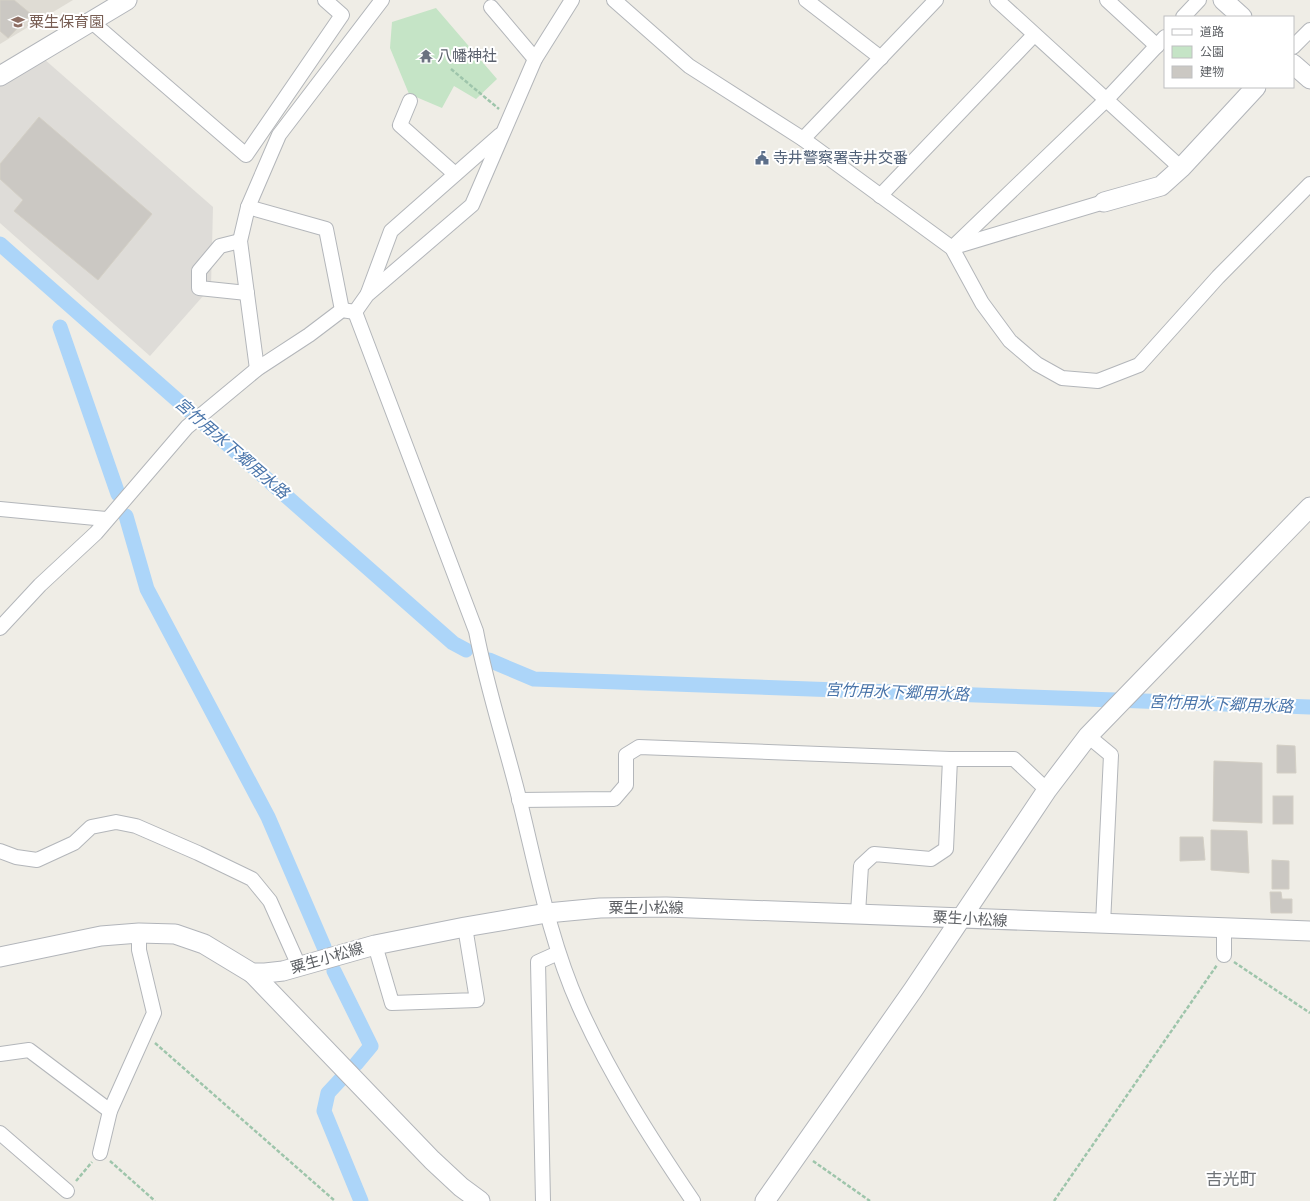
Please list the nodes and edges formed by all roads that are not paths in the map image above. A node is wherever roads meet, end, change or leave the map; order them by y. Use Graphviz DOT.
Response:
graph roads {
  1 [pos="127,0"];
  2 [pos="325,0"];
  3 [pos="382,0"];
  4 [pos="572,0"];
  5 [pos="614,0"];
  6 [pos="806,0"];
  7 [pos="936,0"];
  8 [pos="997,0"];
  9 [pos="1107,0"];
  10 [pos="1199,0"];
  11 [pos="1223,0"];
  12 [pos="491,7"];
  13 [pos="1184,16"];
  14 [pos="1241,16"];
  15 [pos="92,22"];
  16 [pos="1310,30"];
  17 [pos="1034,35"];
  18 [pos="1161,42"];
  19 [pos="1294,46"];
  20 [pos="881,58"];
  21 [pos="535,59"];
  22 [pos="1294,65"];
  23 [pos="0,76"];
  24 [pos="1310,79"];
  25 [pos="1255,88"];
  26 [pos="1107,99"];
  27 [pos="410,101"];
  28 [pos="503,133"];
  29 [pos="803,139"];
  30 [pos="1181,168"];
  31 [pos="455,174"];
  32 [pos="1310,184"];
  33 [pos="880,196"];
  34 [pos="1104,202"];
  35 [pos="248,207"];
  36 [pos="240,242"];
  37 [pos="952,248"];
  38 [pos="247,293"];
  39 [pos="367,295"];
  40 [pos="348,311"];
  41 [pos="257,369"];
  42 [pos="1310,507"];
  43 [pos="0,509"];
  44 [pos="106,519"];
  45 [pos="0,628"];
  46 [pos="1088,736"];
  47 [pos="950,759"];
  48 [pos="1047,790"];
  49 [pos="519,800"];
  50 [pos="0,851"];
  51 [pos="547,913"];
  52 [pos="858,913"];
  53 [pos="961,919"];
  54 [pos="1104,924"];
  55 [pos="466,927"];
  56 [pos="1224,929"];
  57 [pos="1310,932"];
  58 [pos="139,933"];
  59 [pos="375,945"];
  60 [pos="558,953"];
  61 [pos="1224,955"];
  62 [pos="0,957"];
  63 [pos="299,966"];
  64 [pos="252,973"];
  65 [pos="0,1054"];
  66 [pos="110,1111"];
  67 [pos="0,1133"];
  68 [pos="100,1153"];
  69 [pos="67,1191"];
  70 [pos="480,1201"];
  71 [pos="543,1201"];
  72 [pos="693,1201"];
  73 [pos="765,1201"];
  1 -- 15 [label="main road"];
  2 -- 15 [label="street"];
  3 -- 35 [label="street"];
  4 -- 21 [label="street"];
  5 -- 29 [label="street"];
  6 -- 20 [label="street"];
  7 -- 20 [label="street"];
  8 -- 17 [label="street"];
  9 -- 18 [label="street"];
  10 -- 13 [label="street"];
  11 -- 14 [label="main road"];
  12 -- 21 [label="street"];
  15 -- 23 [label="main road"];
  16 -- 19 [label="street"];
  17 -- 26 [label="street"];
  17 -- 33 [label="street"];
  18 -- 26 [label="street"];
  20 -- 29 [label="street"];
  21 -- 28 [label="street"];
  22 -- 24 [label="main road"];
  25 -- 30 [label="main road"];
  26 -- 30 [label="street"];
  26 -- 37 [label="street"];
  27 -- 31 [label="street"];
  28 -- 31 [label="street"];
  28 -- 39 [label="street"];
  29 -- 33 [label="street"];
  30 -- 34 [label="main road"];
  31 -- 39 [label="street"];
  32 -- 37 [label="street"];
  33 -- 37 [label="street"];
  34 -- 37 [label="street"];
  35 -- 36 [label="street"];
  35 -- 40 [label="street"];
  36 -- 38 [label="street"];
  36 -- 38 [label="street"];
  38 -- 41 [label="street"];
  39 -- 40 [label="street"];
  40 -- 41 [label="street"];
  40 -- 49 [label="street"];
  41 -- 44 [label="street"];
  42 -- 46 [label="main road"];
  43 -- 44 [label="street"];
  44 -- 45 [label="street"];
  46 -- 48 [label="main road"];
  46 -- 54 [label="street"];
  47 -- 48 [label="street"];
  47 -- 49 [label="street"];
  47 -- 52 [label="street"];
  48 -- 53 [label="main road"];
  49 -- 51 [label="street"];
  50 -- 63 [label="street"];
  51 -- 52 [label="main road, 粟生小松線"];
  51 -- 55 [label="main road, 粟生小松線"];
  51 -- 60 [label="street"];
  52 -- 53 [label="main road, 粟生小松線"];
  53 -- 54 [label="main road, 粟生小松線"];
  53 -- 73 [label="main road"];
  54 -- 56 [label="main road, 粟生小松線"];
  55 -- 59 [label="main road, 粟生小松線"];
  55 -- 59 [label="street"];
  56 -- 57 [label="main road, 粟生小松線"];
  56 -- 61 [label="street"];
  58 -- 62 [label="main road"];
  58 -- 64 [label="main road"];
  58 -- 66 [label="street"];
  59 -- 63 [label="main road, 粟生小松線"];
  60 -- 71 [label="street"];
  60 -- 72 [label="street"];
  63 -- 64 [label="main road, 粟生小松線"];
  64 -- 70 [label="main road"];
  65 -- 66 [label="street"];
  66 -- 68 [label="street"];
  67 -- 69 [label="street"];
}
